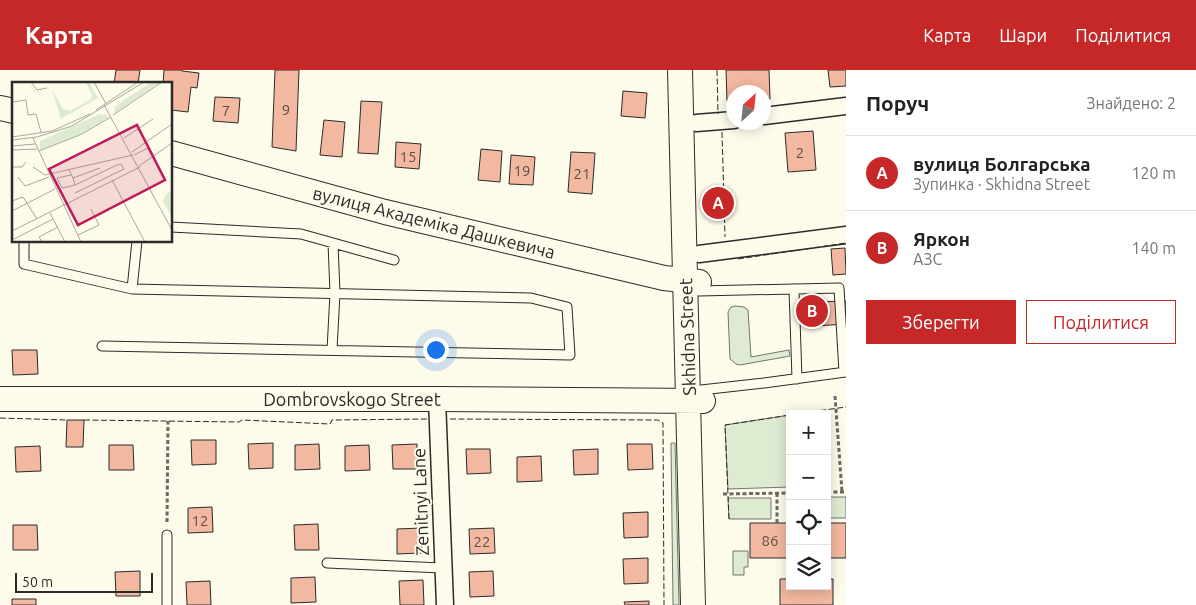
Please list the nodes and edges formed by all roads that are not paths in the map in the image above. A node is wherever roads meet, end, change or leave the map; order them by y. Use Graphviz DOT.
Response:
graph roads {
  1 [pos="680,70"];
  2 [pos="694,70"];
  3 [pos="846,106"];
  4 [pos="771,115"];
  5 [pos="726,121"];
  6 [pos="696,124"];
  7 [pos="172,153"];
  8 [pos="172,227"];
  9 [pos="846,235"];
  10 [pos="24,242"];
  11 [pos="137,242"];
  12 [pos="333,242"];
  13 [pos="699,254"];
  14 [pos="394,260"];
  15 [pos="695,285"];
  16 [pos="132,289"];
  17 [pos="794,289"];
  18 [pos="335,293"];
  19 [pos="102,346"];
  20 [pos="332,350"];
  21 [pos="845,372"];
  22 [pos="797,378"];
  23 [pos="696,396"];
  24 [pos="0,399"];
  25 [pos="438,399"];
  26 [pos="167,535"];
  27 [pos="327,564"];
  28 [pos="442,568"];
  29 [pos="167,605"];
  30 [pos="445,605"];
  31 [pos="694,605"];
  32 [pos="707,605"];
  1 -- 15 [label="street, Skhidna Street"];
  2 -- 6 [label="street, Skhidna Street"];
  3 -- 4 [label="street"];
  5 -- 6 [label="street"];
  6 -- 13 [label="street, Skhidna Street"];
  7 -- 15 [label="street, вулиця Академіка Дашкевича"];
  8 -- 12 [label="lane"];
  9 -- 13 [label="street"];
  10 -- 16 [label="lane"];
  11 -- 16 [label="lane"];
  12 -- 14 [label="lane"];
  12 -- 18 [label="lane"];
  13 -- 15 [label="street, Skhidna Street"];
  15 -- 17 [label="lane"];
  15 -- 23 [label="street, Skhidna Street"];
  16 -- 18 [label="lane"];
  17 -- 21 [label="lane"];
  17 -- 22 [label="lane"];
  18 -- 20 [label="lane"];
  18 -- 20 [label="lane"];
  19 -- 20 [label="lane"];
  21 -- 22 [label="lane"];
  22 -- 23 [label="lane"];
  23 -- 25 [label="street, Dombrovskogo Street"];
  23 -- 31 [label="street, Skhidna Street"];
  23 -- 32 [label="street, Skhidna Street"];
  24 -- 25 [label="street, Dombrovskogo Street"];
  25 -- 28 [label="street, Zenitnyi Lane"];
  26 -- 29 [label="lane"];
  27 -- 28 [label="lane"];
  28 -- 30 [label="street, Zenitnyi Lane"];
}
